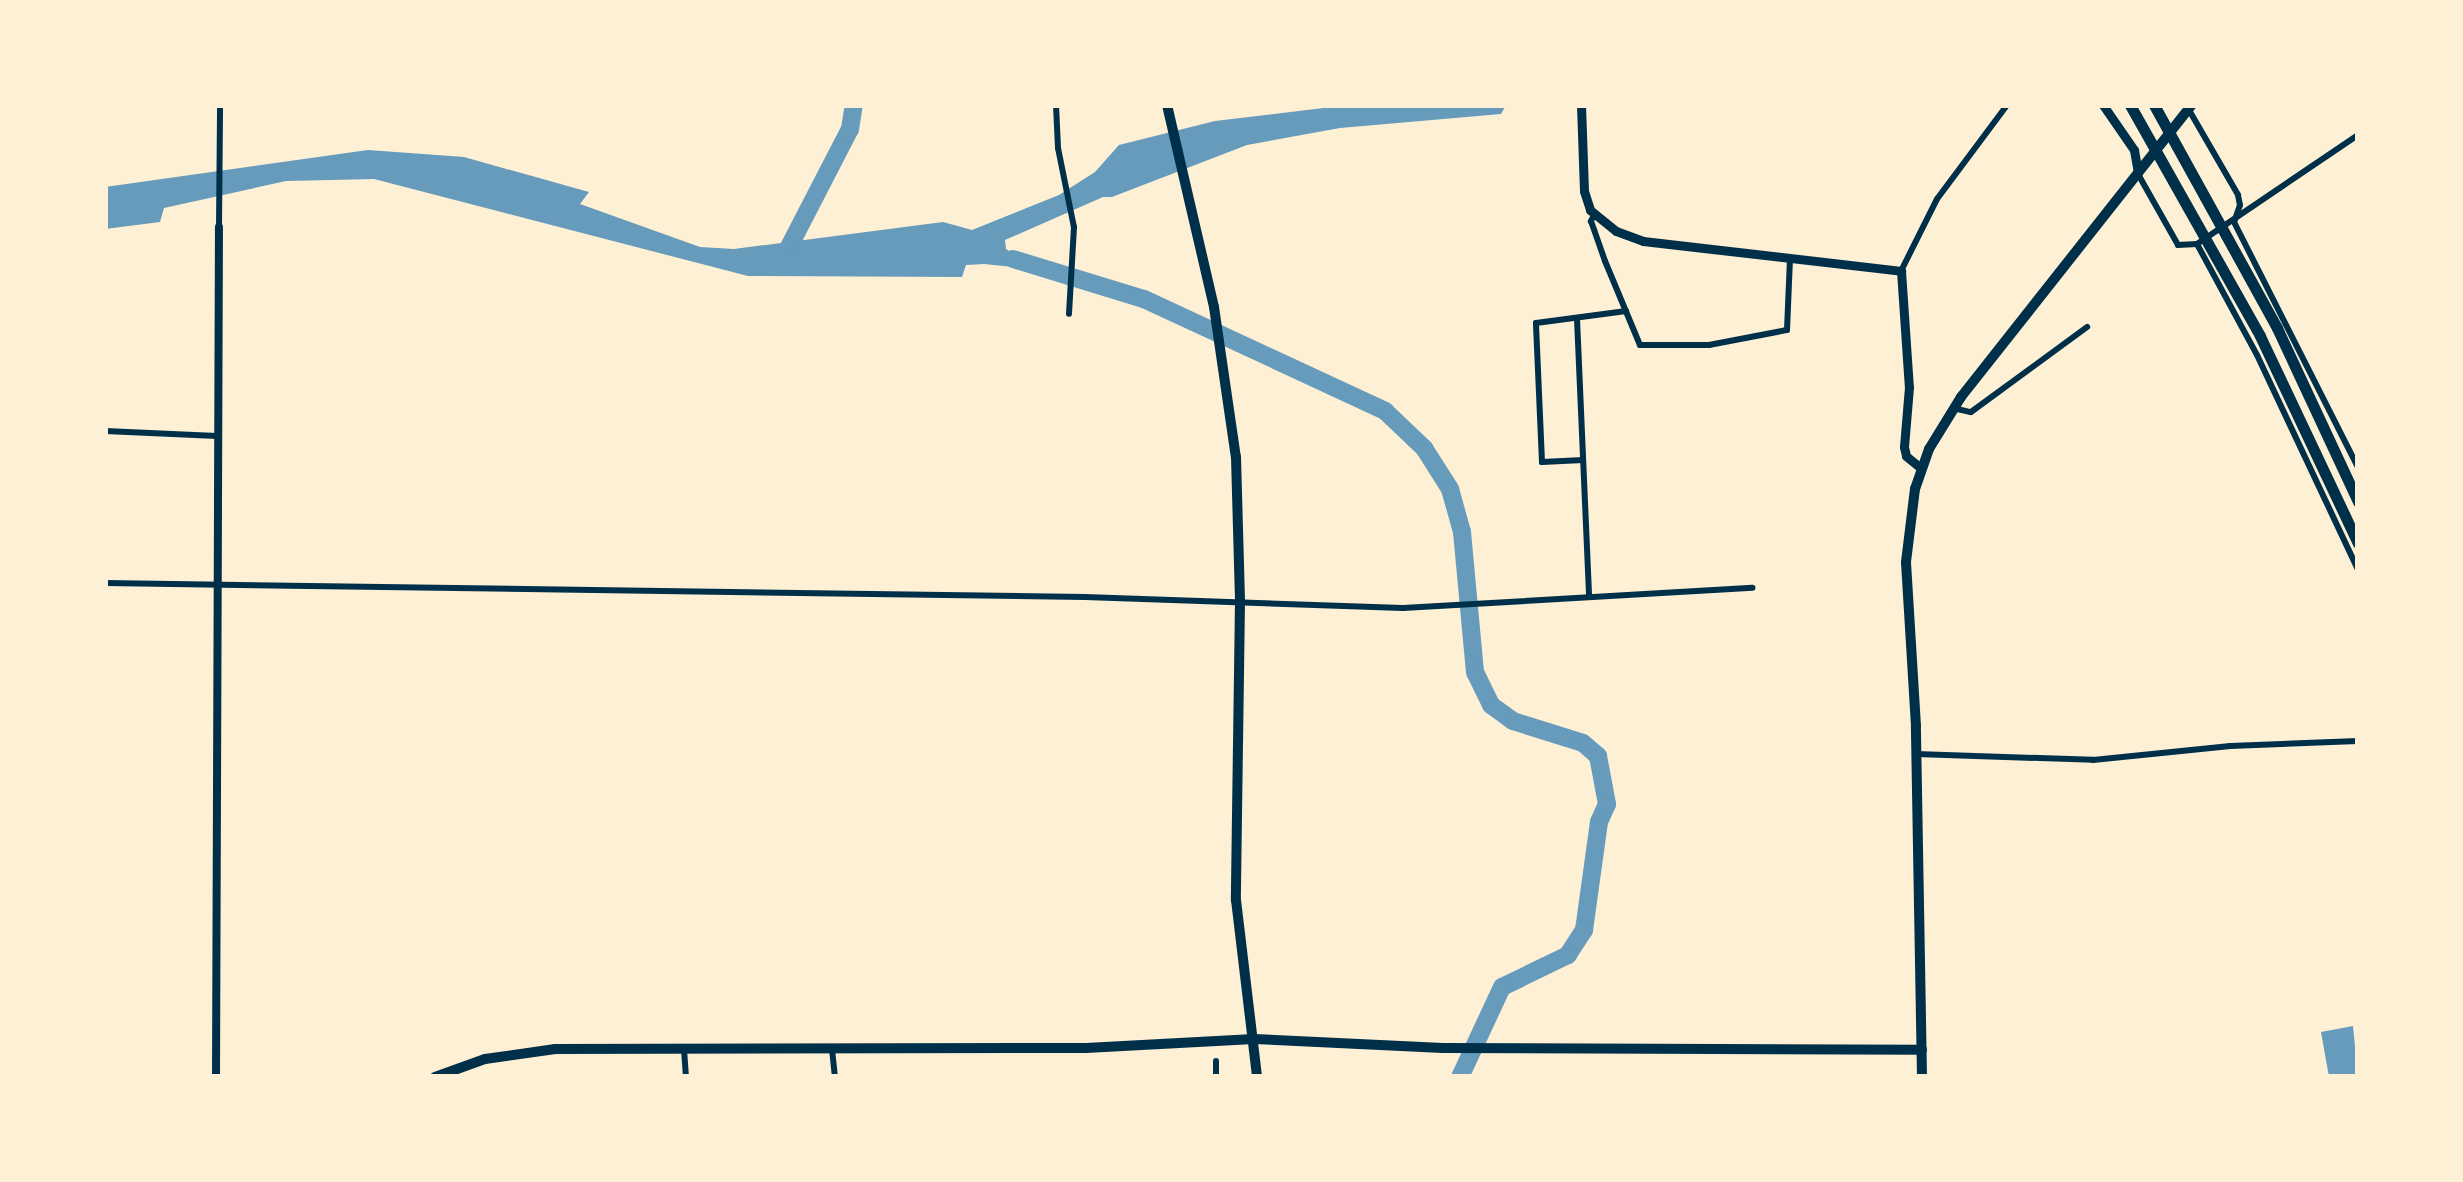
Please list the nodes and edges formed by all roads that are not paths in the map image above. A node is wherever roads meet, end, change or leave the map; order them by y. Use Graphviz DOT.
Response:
graph roads {
  1 [pos="220,105"];
  2 [pos="1056,105"];
  3 [pos="1167,105"];
  4 [pos="2006,105"];
  5 [pos="2103,105"];
  6 [pos="2130,105"];
  7 [pos="2154,105"];
  8 [pos="2190,107"];
  9 [pos="1581,110"];
  10 [pos="2358,135"];
  11 [pos="2138,172"];
  12 [pos="1594,214"];
  13 [pos="2234,222"];
  14 [pos="219,225"];
  15 [pos="2197,244"];
  16 [pos="1790,258"];
  17 [pos="1901,271"];
  18 [pos="1626,311"];
  19 [pos="1069,314"];
  20 [pos="1576,320"];
  21 [pos="2087,327"];
  22 [pos="1953,408"];
  23 [pos="105,431"];
  24 [pos="217,436"];
  25 [pos="1583,460"];
  26 [pos="2358,467"];
  27 [pos="1920,468"];
  28 [pos="2358,502"];
  29 [pos="2358,542"];
  30 [pos="2358,570"];
  31 [pos="105,584"];
  32 [pos="218,584"];
  33 [pos="1752,588"];
  34 [pos="1589,597"];
  35 [pos="1240,601"];
  36 [pos="2358,742"];
  37 [pos="1916,754"];
  38 [pos="1254,1040"];
  39 [pos="684,1048"];
  40 [pos="832,1049"];
  41 [pos="1922,1050"];
  42 [pos="1216,1062"];
  43 [pos="216,1077"];
  44 [pos="436,1077"];
  45 [pos="686,1077"];
  46 [pos="835,1077"];
  47 [pos="1216,1077"];
  48 [pos="1258,1077"];
  49 [pos="1922,1077"];
  1 -- 14 [label="street"];
  2 -- 19 [label="street"];
  3 -- 35 [label="highway"];
  4 -- 17 [label="street"];
  5 -- 11 [label="main road"];
  6 -- 29 [label="highway"];
  7 -- 28 [label="highway"];
  8 -- 11 [label="highway"];
  8 -- 13 [label="street"];
  9 -- 12 [label="main road"];
  10 -- 13 [label="street"];
  11 -- 15 [label="street"];
  11 -- 22 [label="highway"];
  12 -- 16 [label="main road"];
  12 -- 18 [label="street"];
  13 -- 15 [label="street"];
  13 -- 26 [label="street"];
  14 -- 24 [label="street"];
  15 -- 30 [label="street"];
  16 -- 17 [label="main road"];
  16 -- 18 [label="street"];
  17 -- 27 [label="main road"];
  18 -- 20 [label="street"];
  20 -- 25 [label="street"];
  20 -- 25 [label="street"];
  21 -- 22 [label="street"];
  22 -- 27 [label="highway"];
  23 -- 24 [label="street"];
  24 -- 32 [label="street"];
  25 -- 34 [label="street"];
  27 -- 37 [label="highway"];
  31 -- 32 [label="street"];
  32 -- 35 [label="street"];
  32 -- 43 [label="street"];
  33 -- 34 [label="street"];
  34 -- 35 [label="street"];
  35 -- 38 [label="highway"];
  36 -- 37 [label="street"];
  37 -- 41 [label="highway"];
  38 -- 40 [label="highway"];
  38 -- 41 [label="highway"];
  38 -- 48 [label="highway"];
  39 -- 40 [label="highway"];
  39 -- 44 [label="highway"];
  39 -- 45 [label="street"];
  40 -- 46 [label="street"];
  41 -- 49 [label="highway"];
  42 -- 47 [label="street"];
}
